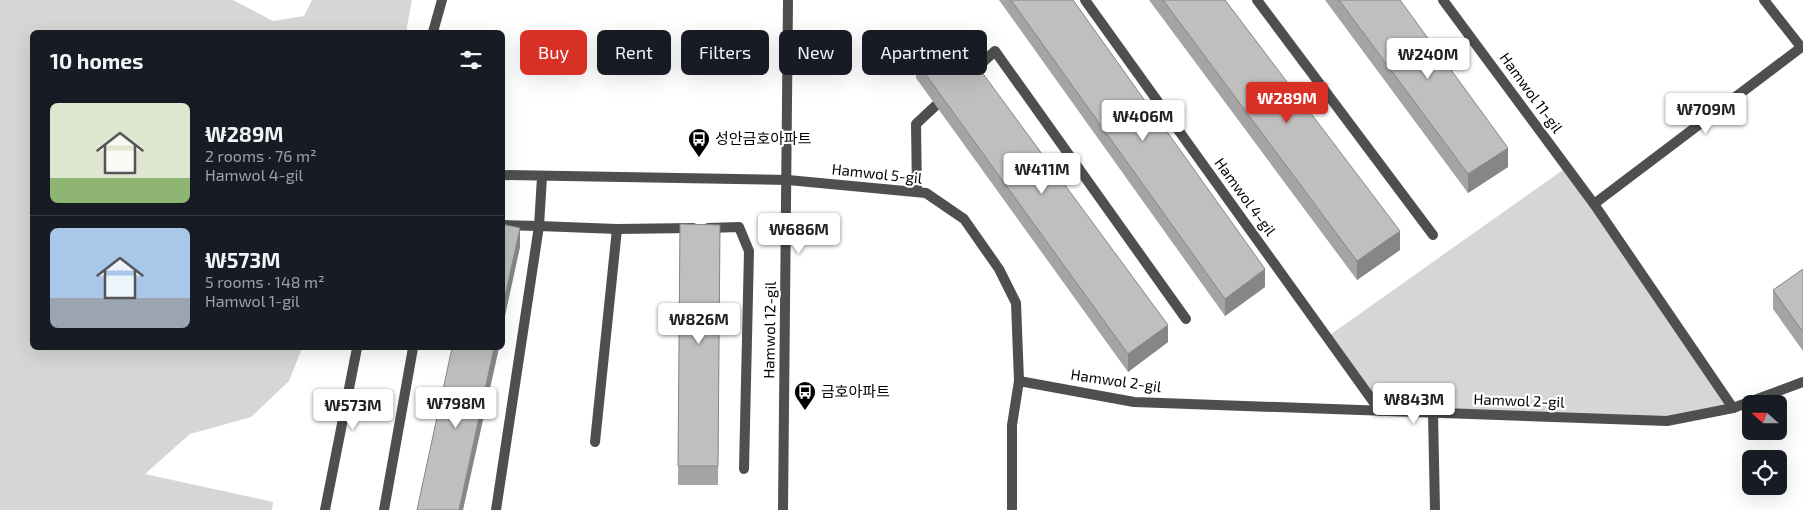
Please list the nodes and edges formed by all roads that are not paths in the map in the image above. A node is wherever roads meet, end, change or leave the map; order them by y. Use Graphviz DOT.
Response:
graph roads {
  1 [pos="442,0"];
  2 [pos="788,0"];
  3 [pos="1085,0"];
  4 [pos="1258,0"];
  5 [pos="1443,0"];
  6 [pos="1764,0"];
  7 [pos="433,30"];
  8 [pos="1802,47"];
  9 [pos="505,175"];
  10 [pos="542,177"];
  11 [pos="788,180"];
  12 [pos="917,192"];
  13 [pos="1594,204"];
  14 [pos="505,225"];
  15 [pos="540,226"];
  16 [pos="617,229"];
  17 [pos="1433,235"];
  18 [pos="1186,319"];
  19 [pos="357,350"];
  20 [pos="413,350"];
  21 [pos="1020,382"];
  22 [pos="1803,382"];
  23 [pos="1733,408"];
  24 [pos="1380,411"];
  25 [pos="1433,413"];
  26 [pos="595,442"];
  27 [pos="744,469"];
  28 [pos="325,510"];
  29 [pos="384,510"];
  30 [pos="496,510"];
  31 [pos="783,510"];
  32 [pos="1012,510"];
  33 [pos="1435,510"];
  1 -- 7 [label="street"];
  2 -- 11 [label="street, Hamwol 12-gil"];
  3 -- 24 [label="street, Hamwol 4-gil"];
  4 -- 17 [label="street"];
  5 -- 13 [label="street, Hamwol 11-gil"];
  6 -- 8 [label="street"];
  8 -- 13 [label="street"];
  9 -- 10 [label="street, Hamwol 5-gil"];
  10 -- 11 [label="street, Hamwol 5-gil"];
  10 -- 15 [label="street"];
  11 -- 12 [label="street, Hamwol 5-gil"];
  11 -- 31 [label="street, Hamwol 12-gil"];
  12 -- 18 [label="street"];
  12 -- 21 [label="street, Hamwol 5-gil"];
  13 -- 23 [label="street, Hamwol 11-gil"];
  14 -- 15 [label="street"];
  15 -- 16 [label="street"];
  15 -- 30 [label="street"];
  16 -- 26 [label="street"];
  16 -- 27 [label="street"];
  19 -- 28 [label="street"];
  20 -- 29 [label="street"];
  21 -- 24 [label="street, Hamwol 2-gil"];
  21 -- 32 [label="street, Hamwol 5-gil"];
  22 -- 23 [label="street, Hamwol 2-gil"];
  23 -- 25 [label="street, Hamwol 2-gil"];
  24 -- 25 [label="street, Hamwol 2-gil"];
  25 -- 33 [label="street"];
}
